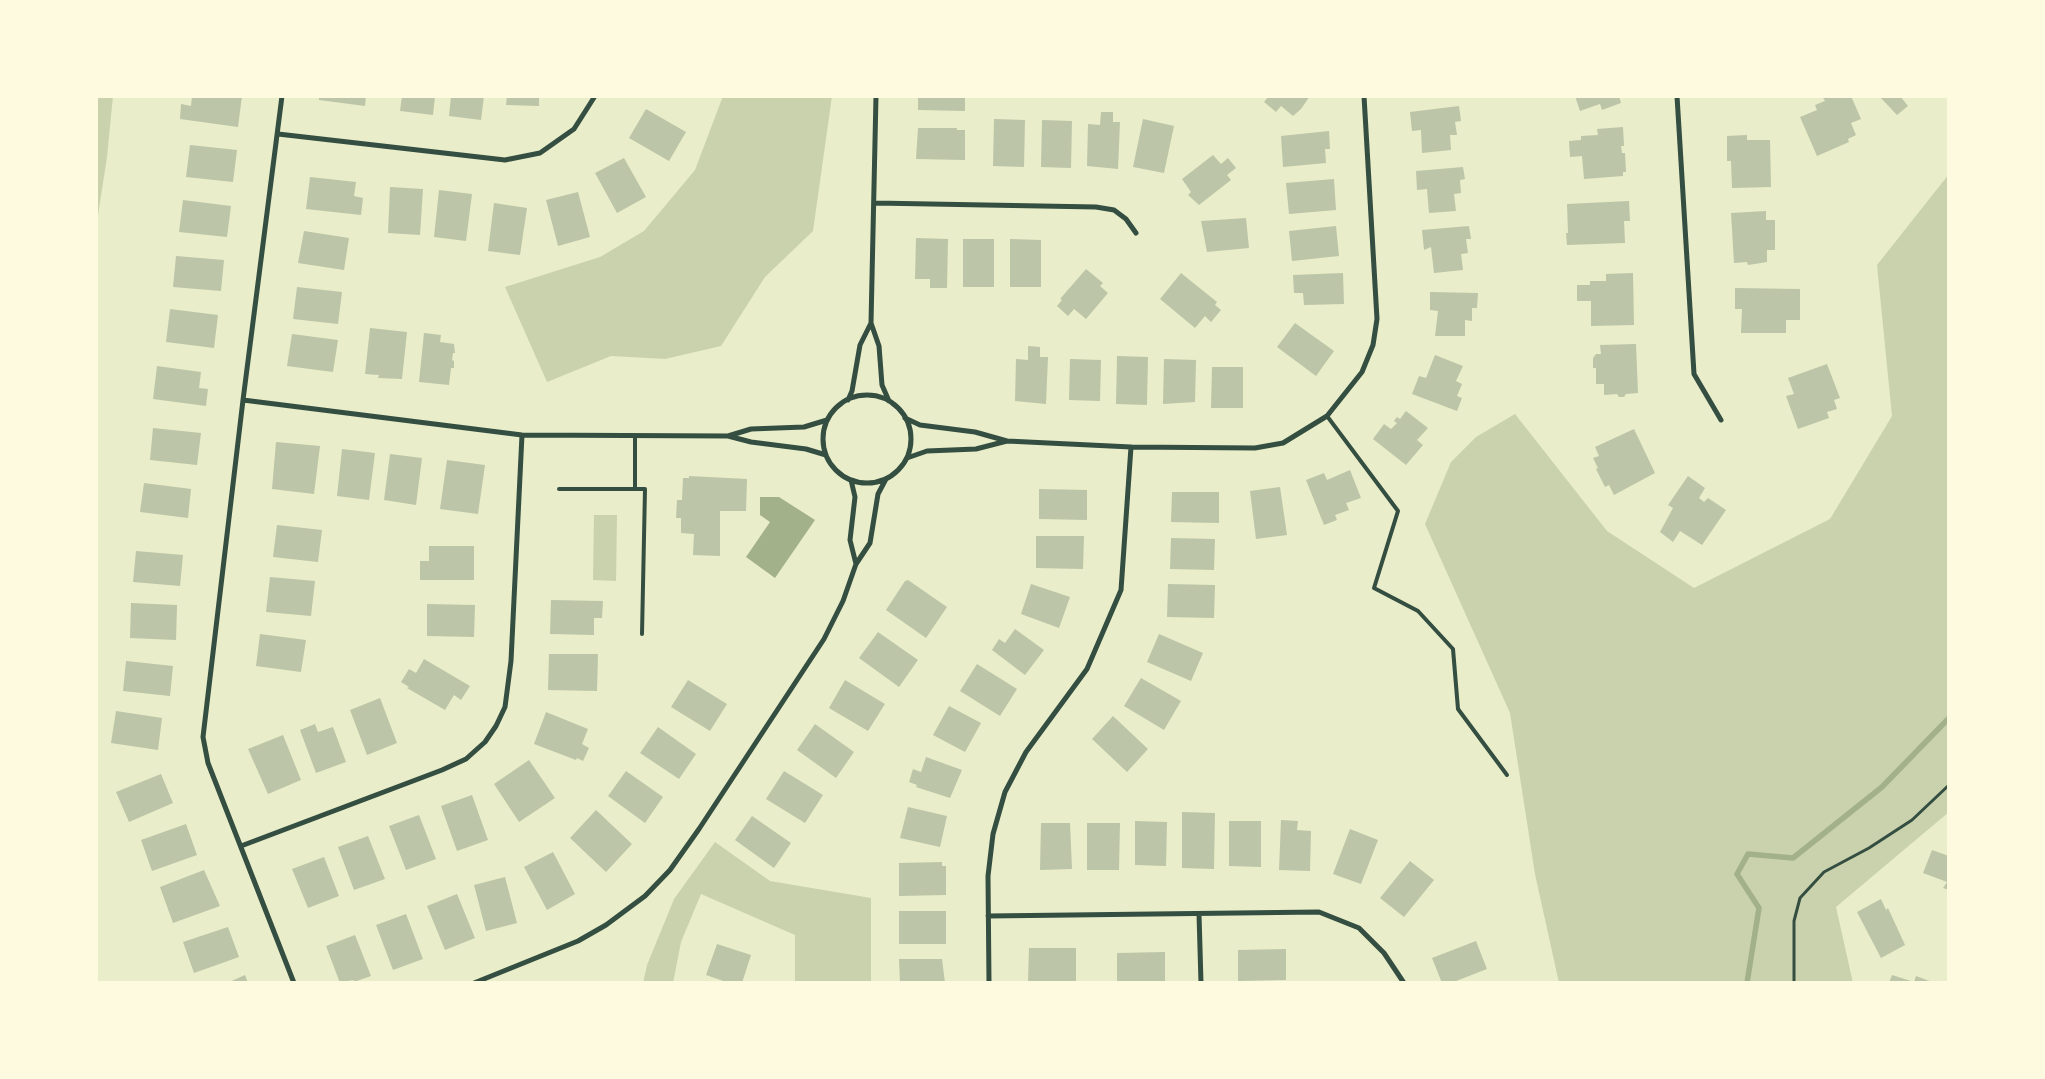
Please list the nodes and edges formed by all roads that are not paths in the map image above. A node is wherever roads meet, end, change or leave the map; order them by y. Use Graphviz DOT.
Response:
graph roads {
  1 [pos="282,96"];
  2 [pos="595,96"];
  3 [pos="876,96"];
  4 [pos="1364,96"];
  5 [pos="1677,96"];
  6 [pos="278,134"];
  7 [pos="875,203"];
  8 [pos="1136,233"];
  9 [pos="871,323"];
  10 [pos="243,400"];
  11 [pos="848,400"];
  12 [pos="889,401"];
  13 [pos="1327,416"];
  14 [pos="905,418"];
  15 [pos="827,420"];
  16 [pos="1721,420"];
  17 [pos="522,435"];
  18 [pos="728,436"];
  19 [pos="635,437"];
  20 [pos="1007,441"];
  21 [pos="1130,446"];
  22 [pos="826,455"];
  23 [pos="907,458"];
  24 [pos="886,479"];
  25 [pos="851,480"];
  26 [pos="559,489"];
  27 [pos="635,489"];
  28 [pos="856,564"];
  29 [pos="642,634"];
  30 [pos="1507,775"];
  31 [pos="241,846"];
  32 [pos="1200,914"];
  33 [pos="988,916"];
  34 [pos="294,983"];
  35 [pos="474,983"];
  36 [pos="989,983"];
  37 [pos="1201,983"];
  38 [pos="1404,983"];
  1 -- 6 [label="street"];
  2 -- 6 [label="street"];
  3 -- 7 [label="street"];
  4 -- 13 [label="street"];
  5 -- 16 [label="street"];
  6 -- 10 [label="street"];
  7 -- 8 [label="street"];
  7 -- 9 [label="street"];
  9 -- 11 [label="street"];
  9 -- 12 [label="street"];
  10 -- 17 [label="street"];
  10 -- 31 [label="street"];
  11 -- 12 [label="street"];
  11 -- 15 [label="street"];
  12 -- 14 [label="street"];
  13 -- 21 [label="street"];
  13 -- 30 [label="lane"];
  14 -- 20 [label="street"];
  14 -- 23 [label="street"];
  15 -- 18 [label="street"];
  15 -- 22 [label="street"];
  17 -- 19 [label="street"];
  17 -- 31 [label="street"];
  18 -- 19 [label="street"];
  18 -- 22 [label="street"];
  19 -- 27 [label="lane"];
  20 -- 21 [label="street"];
  20 -- 23 [label="street"];
  21 -- 33 [label="street"];
  22 -- 25 [label="street"];
  23 -- 24 [label="street"];
  24 -- 25 [label="street"];
  24 -- 28 [label="street"];
  25 -- 28 [label="street"];
  26 -- 27 [label="lane"];
  27 -- 29 [label="lane"];
  28 -- 35 [label="street"];
  31 -- 34 [label="street"];
  32 -- 33 [label="street"];
  32 -- 37 [label="street"];
  32 -- 38 [label="street"];
  33 -- 36 [label="street"];
}
